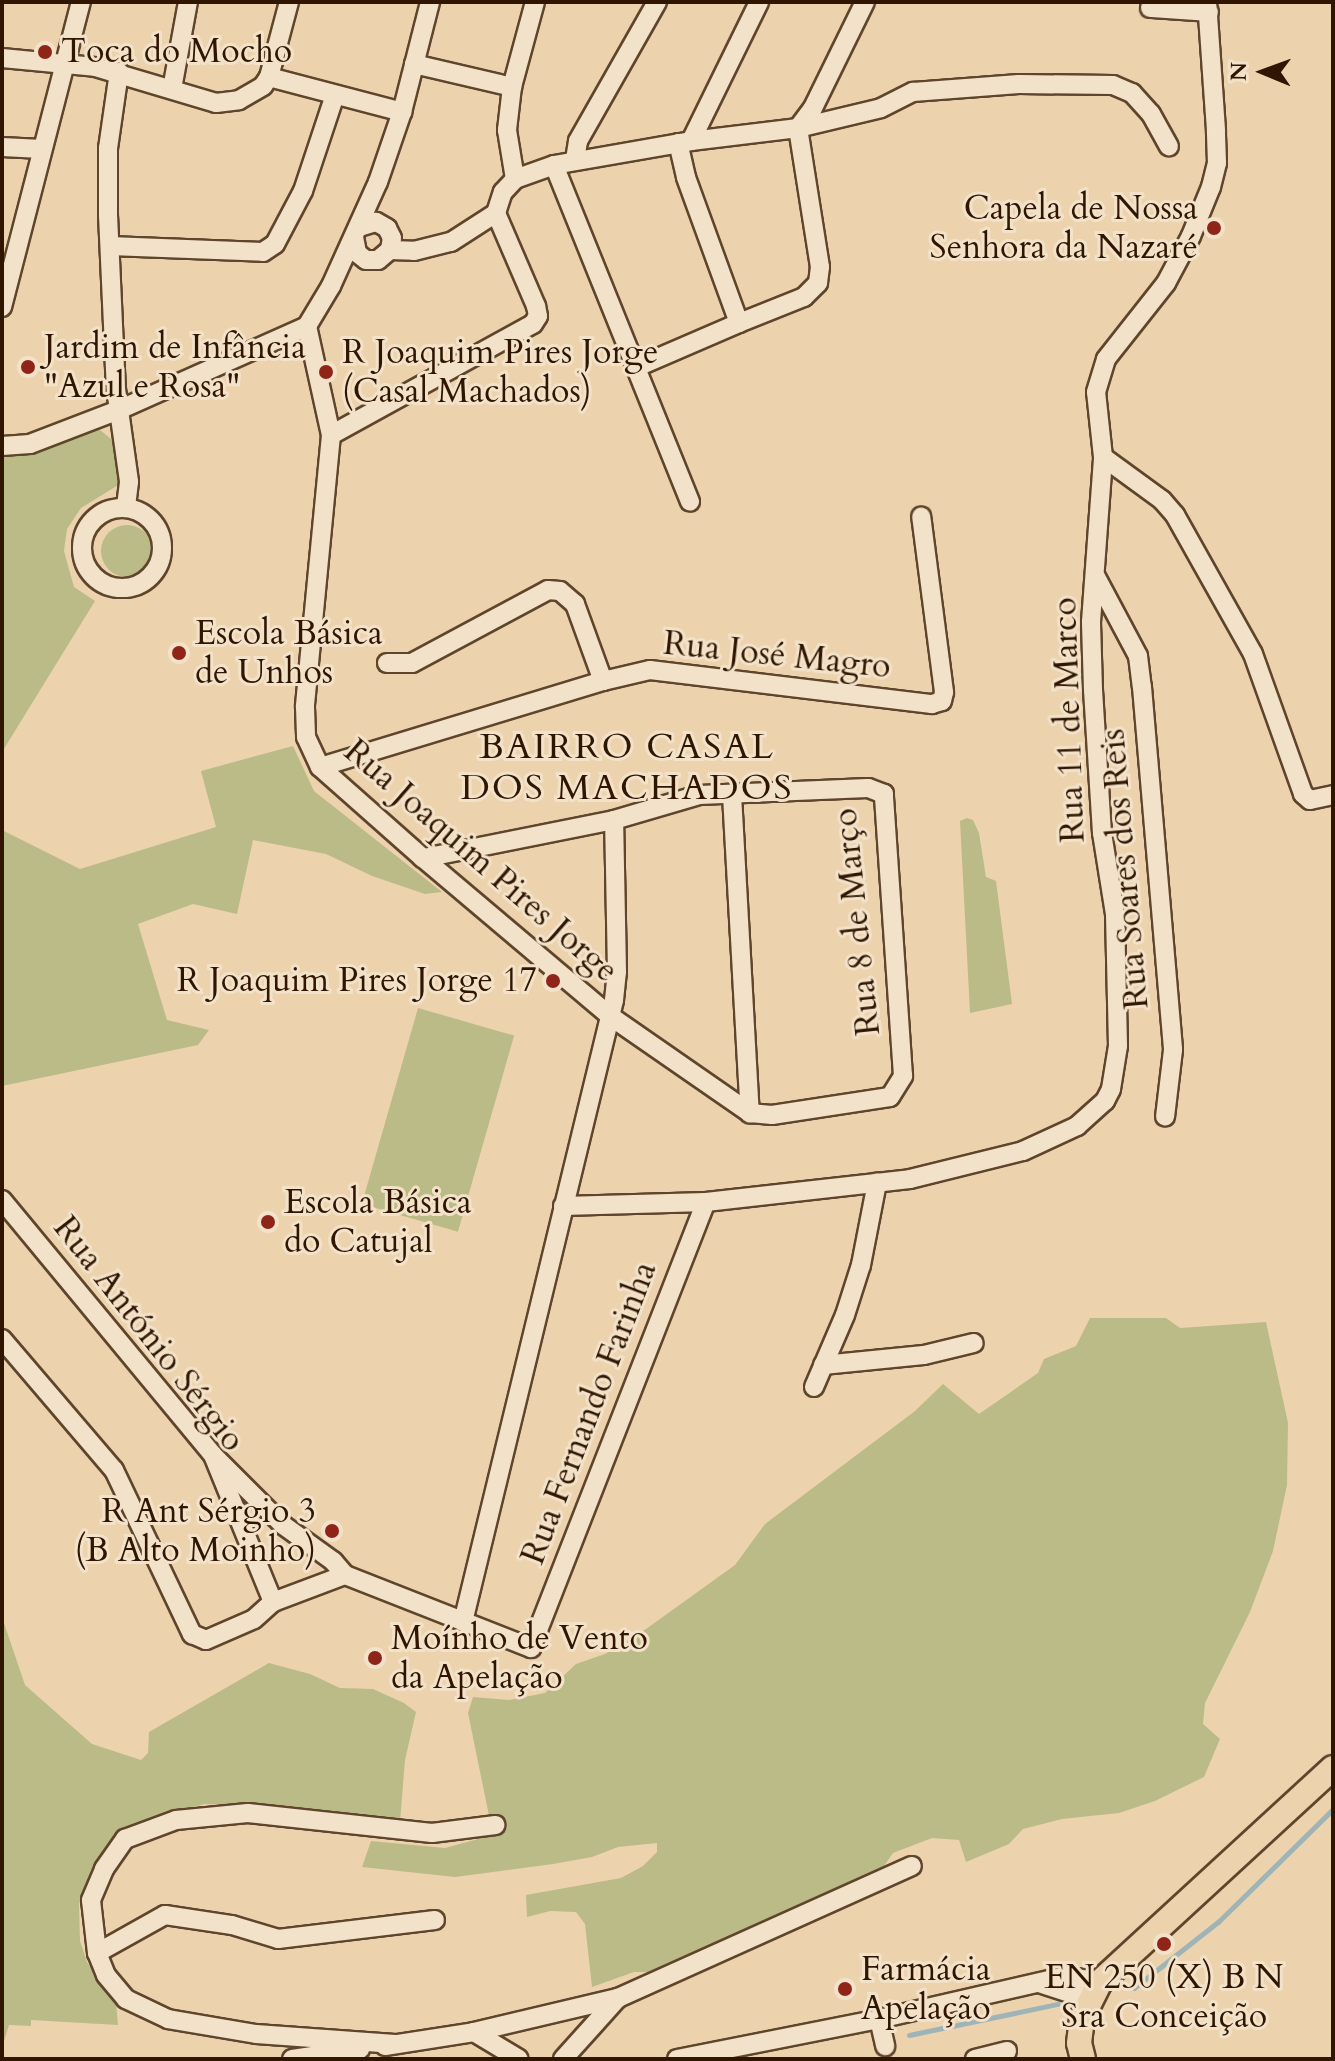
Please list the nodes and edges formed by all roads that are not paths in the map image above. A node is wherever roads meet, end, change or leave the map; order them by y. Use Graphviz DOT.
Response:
graph roads {
  1 [pos="81,2"];
  2 [pos="188,2"];
  3 [pos="289,2"];
  4 [pos="430,2"];
  5 [pos="535,2"];
  6 [pos="657,2"];
  7 [pos="759,2"];
  8 [pos="865,2"];
  9 [pos="1208,7"];
  10 [pos="1150,8"];
  11 [pos="2,58"];
  12 [pos="65,64"];
  13 [pos="414,64"];
  14 [pos="119,72"];
  15 [pos="269,77"];
  16 [pos="512,87"];
  17 [pos="172,89"];
  18 [pos="335,95"];
  19 [pos="402,112"];
  20 [pos="798,128"];
  21 [pos="684,142"];
  22 [pos="1169,146"];
  23 [pos="2,147"];
  24 [pos="42,149"];
  25 [pos="575,160"];
  26 [pos="554,165"];
  27 [pos="515,179"];
  28 [pos="378,182"];
  29 [pos="496,213"];
  30 [pos="382,224"];
  31 [pos="357,232"];
  32 [pos="11,235"];
  33 [pos="110,246"];
  34 [pos="390,250"];
  35 [pos="366,260"];
  36 [pos="331,286"];
  37 [pos="2,307"];
  38 [pos="739,323"];
  39 [pos="307,326"];
  40 [pos="637,367"];
  41 [pos="121,409"];
  42 [pos="331,435"];
  43 [pos="2,446"];
  44 [pos="1103,457"];
  45 [pos="690,502"];
  46 [pos="126,508"];
  47 [pos="921,516"];
  48 [pos="1096,577"];
  49 [pos="387,663"];
  50 [pos="603,681"];
  51 [pos="320,767"];
  52 [pos="732,795"];
  53 [pos="1333,795"];
  54 [pos="614,820"];
  55 [pos="423,858"];
  56 [pos="610,1016"];
  57 [pos="750,1113"];
  58 [pos="1165,1117"];
  59 [pos="877,1183"];
  60 [pos="2,1200"];
  61 [pos="706,1202"];
  62 [pos="563,1206"];
  63 [pos="2,1339"];
  64 [pos="974,1343"];
  65 [pos="823,1365"];
  66 [pos="814,1387"];
  67 [pos="213,1455"];
  68 [pos="345,1575"];
  69 [pos="273,1602"];
  70 [pos="463,1622"];
  71 [pos="1333,1768"];
  72 [pos="495,1825"];
  73 [pos="912,1866"];
  74 [pos="435,1920"];
  75 [pos="97,1953"];
  76 [pos="1094,1990"];
  77 [pos="618,1998"];
  78 [pos="879,2019"];
  79 [pos="474,2032"];
  80 [pos="395,2044"];
  81 [pos="885,2046"];
  82 [pos="1007,2051"];
  83 [pos="292,2059"];
  84 [pos="519,2059"];
  85 [pos="563,2059"];
  86 [pos="677,2059"];
  87 [pos="975,2059"];
  88 [pos="1083,2059"];
  1 -- 12 [label="street"];
  2 -- 17 [label="street"];
  3 -- 15 [label="street"];
  4 -- 13 [label="street"];
  5 -- 16 [label="street"];
  6 -- 25 [label="street"];
  7 -- 21 [label="street"];
  8 -- 20 [label="street"];
  9 -- 10 [label="street"];
  9 -- 44 [label="street, Rua 11 de Marco"];
  11 -- 12 [label="street"];
  12 -- 14 [label="street"];
  12 -- 24 [label="street"];
  13 -- 16 [label="street"];
  13 -- 19 [label="street"];
  14 -- 17 [label="street"];
  14 -- 33 [label="street"];
  15 -- 17 [label="street"];
  15 -- 18 [label="street"];
  16 -- 27 [label="street"];
  18 -- 19 [label="street"];
  18 -- 33 [label="street"];
  19 -- 28 [label="street"];
  20 -- 21 [label="street"];
  20 -- 22 [label="street"];
  20 -- 38 [label="street"];
  21 -- 25 [label="street"];
  21 -- 38 [label="street"];
  23 -- 24 [label="street"];
  24 -- 32 [label="street"];
  25 -- 26 [label="street"];
  26 -- 27 [label="street"];
  26 -- 40 [label="street"];
  27 -- 29 [label="street"];
  28 -- 30 [label="street"];
  28 -- 31 [label="street"];
  29 -- 34 [label="street"];
  29 -- 42 [label="street"];
  30 -- 31 [label="street"];
  30 -- 34 [label="street"];
  31 -- 35 [label="street"];
  31 -- 36 [label="street"];
  32 -- 37 [label="street"];
  33 -- 41 [label="street"];
  34 -- 35 [label="street"];
  35 -- 36 [label="street"];
  36 -- 39 [label="street"];
  38 -- 40 [label="street"];
  39 -- 41 [label="street"];
  39 -- 42 [label="street, Rua Joaquim Pires Jorge"];
  40 -- 45 [label="street"];
  41 -- 43 [label="street"];
  41 -- 46 [label="street"];
  42 -- 51 [label="street, Rua Joaquim Pires Jorge"];
  44 -- 48 [label="street, Rua 11 de Marco"];
  44 -- 53 [label="street"];
  46 -- 46 [label="street"];
  47 -- 50 [label="street, Rua José Magro"];
  48 -- 58 [label="street, Rua Soares dos Reis"];
  48 -- 59 [label="street, Rua 11 de Marco"];
  49 -- 50 [label="street"];
  50 -- 51 [label="street, Rua José Magro"];
  51 -- 55 [label="street, Rua Joaquim Pires Jorge"];
  52 -- 54 [label="street, Rua 8 de Março"];
  52 -- 57 [label="street"];
  52 -- 57 [label="street, Rua 8 de Março"];
  54 -- 55 [label="street, Rua 8 de Março"];
  54 -- 56 [label="street"];
  55 -- 56 [label="street, Rua Joaquim Pires Jorge"];
  56 -- 57 [label="street, Rua Joaquim Pires Jorge"];
  56 -- 62 [label="street, Rua Joaquim Pires Jorge"];
  59 -- 61 [label="street, Rua 11 de Marco"];
  59 -- 65 [label="street"];
  60 -- 67 [label="street, Rua António Sérgio"];
  61 -- 62 [label="street, Rua 11 de Marco"];
  61 -- 70 [label="street, Rua Fernando Farinha"];
  62 -- 70 [label="street, Rua Joaquim Pires Jorge"];
  63 -- 69 [label="street"];
  64 -- 65 [label="street"];
  65 -- 66 [label="street"];
  67 -- 68 [label="street"];
  67 -- 69 [label="street, Rua António Sérgio"];
  68 -- 69 [label="street"];
  68 -- 70 [label="street"];
  71 -- 76 [label="main road"];
  72 -- 75 [label="street"];
  73 -- 77 [label="street"];
  74 -- 75 [label="street"];
  75 -- 80 [label="street"];
  76 -- 78 [label="street"];
  76 -- 88 [label="main road"];
  77 -- 79 [label="street"];
  77 -- 85 [label="street"];
  78 -- 81 [label="street"];
  78 -- 86 [label="street"];
  79 -- 80 [label="street"];
  79 -- 84 [label="street"];
  80 -- 83 [label="street"];
  82 -- 87 [label="street"];
}
